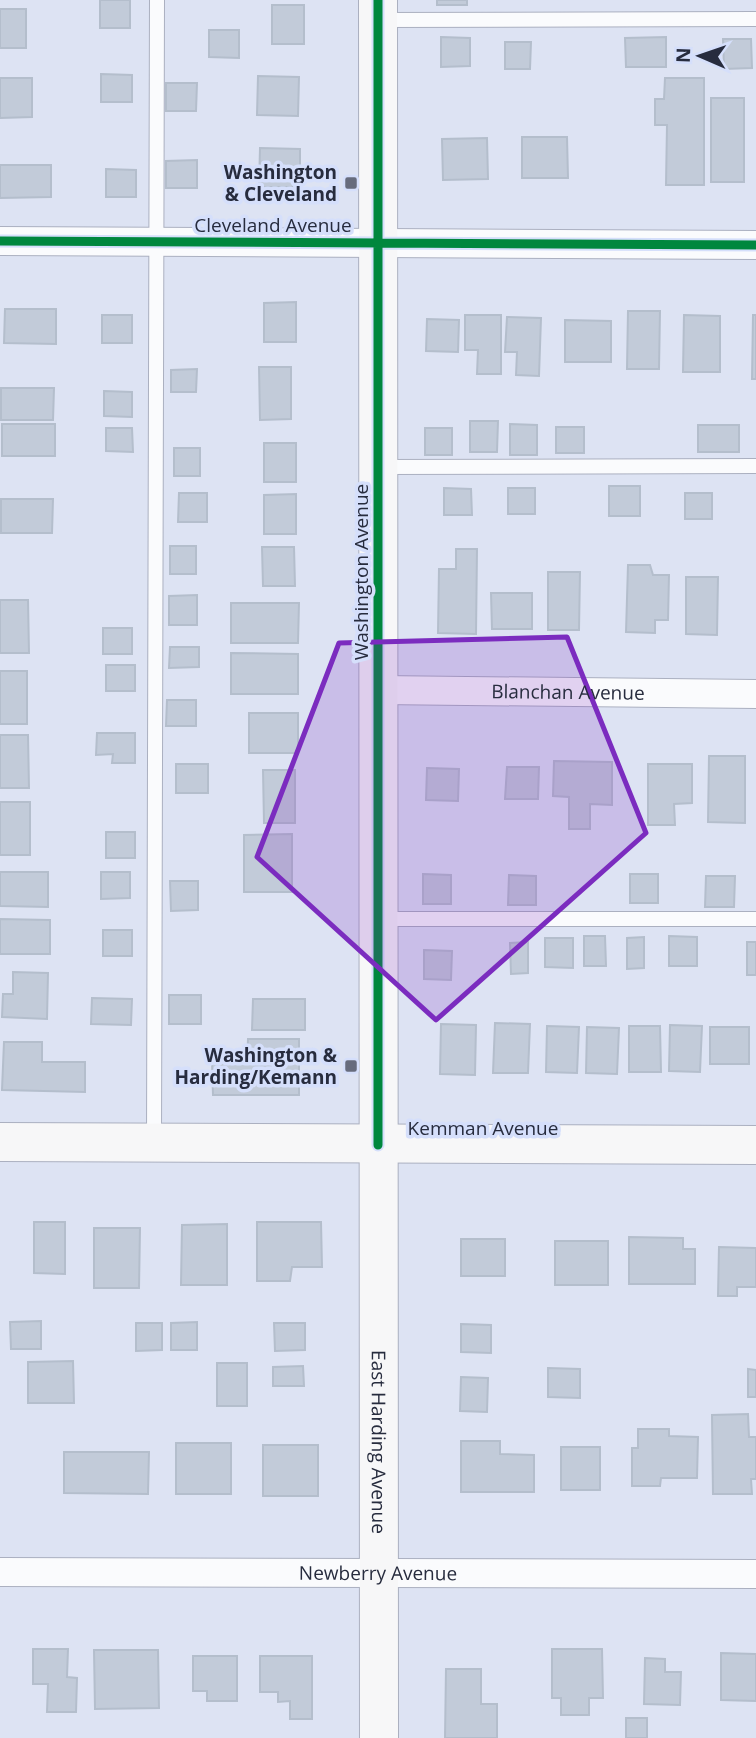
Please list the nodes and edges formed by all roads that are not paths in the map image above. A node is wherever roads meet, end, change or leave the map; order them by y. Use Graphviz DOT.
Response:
graph roads {
  1 [pos="157,0"];
  2 [pos="378,10"];
  3 [pos="756,19"];
  4 [pos="0,242"];
  5 [pos="157,242"];
  6 [pos="379,243"];
  7 [pos="756,245"];
  8 [pos="756,466"];
  9 [pos="379,467"];
  10 [pos="379,690"];
  11 [pos="756,694"];
  12 [pos="379,919"];
  13 [pos="756,919"];
  14 [pos="0,1142"];
  15 [pos="154,1143"];
  16 [pos="378,1145"];
  17 [pos="756,1145"];
  18 [pos="0,1572"];
  19 [pos="380,1574"];
  20 [pos="756,1574"];
  21 [pos="379,1738"];
  1 -- 5 [label="lane"];
  2 -- 3 [label="lane"];
  2 -- 6 [label="street, Washington Avenue"];
  4 -- 5 [label="street, Cleveland Avenue"];
  5 -- 6 [label="street, Cleveland Avenue"];
  5 -- 15 [label="lane"];
  6 -- 7 [label="street, Cleveland Avenue"];
  6 -- 9 [label="street, Washington Avenue"];
  8 -- 9 [label="lane"];
  9 -- 10 [label="street, Washington Avenue"];
  10 -- 11 [label="street, Blanchan Avenue"];
  10 -- 12 [label="street, Washington Avenue"];
  12 -- 13 [label="lane"];
  12 -- 16 [label="street, Washington Avenue"];
  14 -- 15 [label="street, Kemman Avenue"];
  15 -- 16 [label="street, Kemman Avenue"];
  16 -- 17 [label="street, Kemman Avenue"];
  16 -- 19 [label="street, East Harding Avenue"];
  18 -- 19 [label="street, Newberry Avenue"];
  19 -- 20 [label="street, Newberry Avenue"];
  19 -- 21 [label="street, East Harding Avenue"];
}
